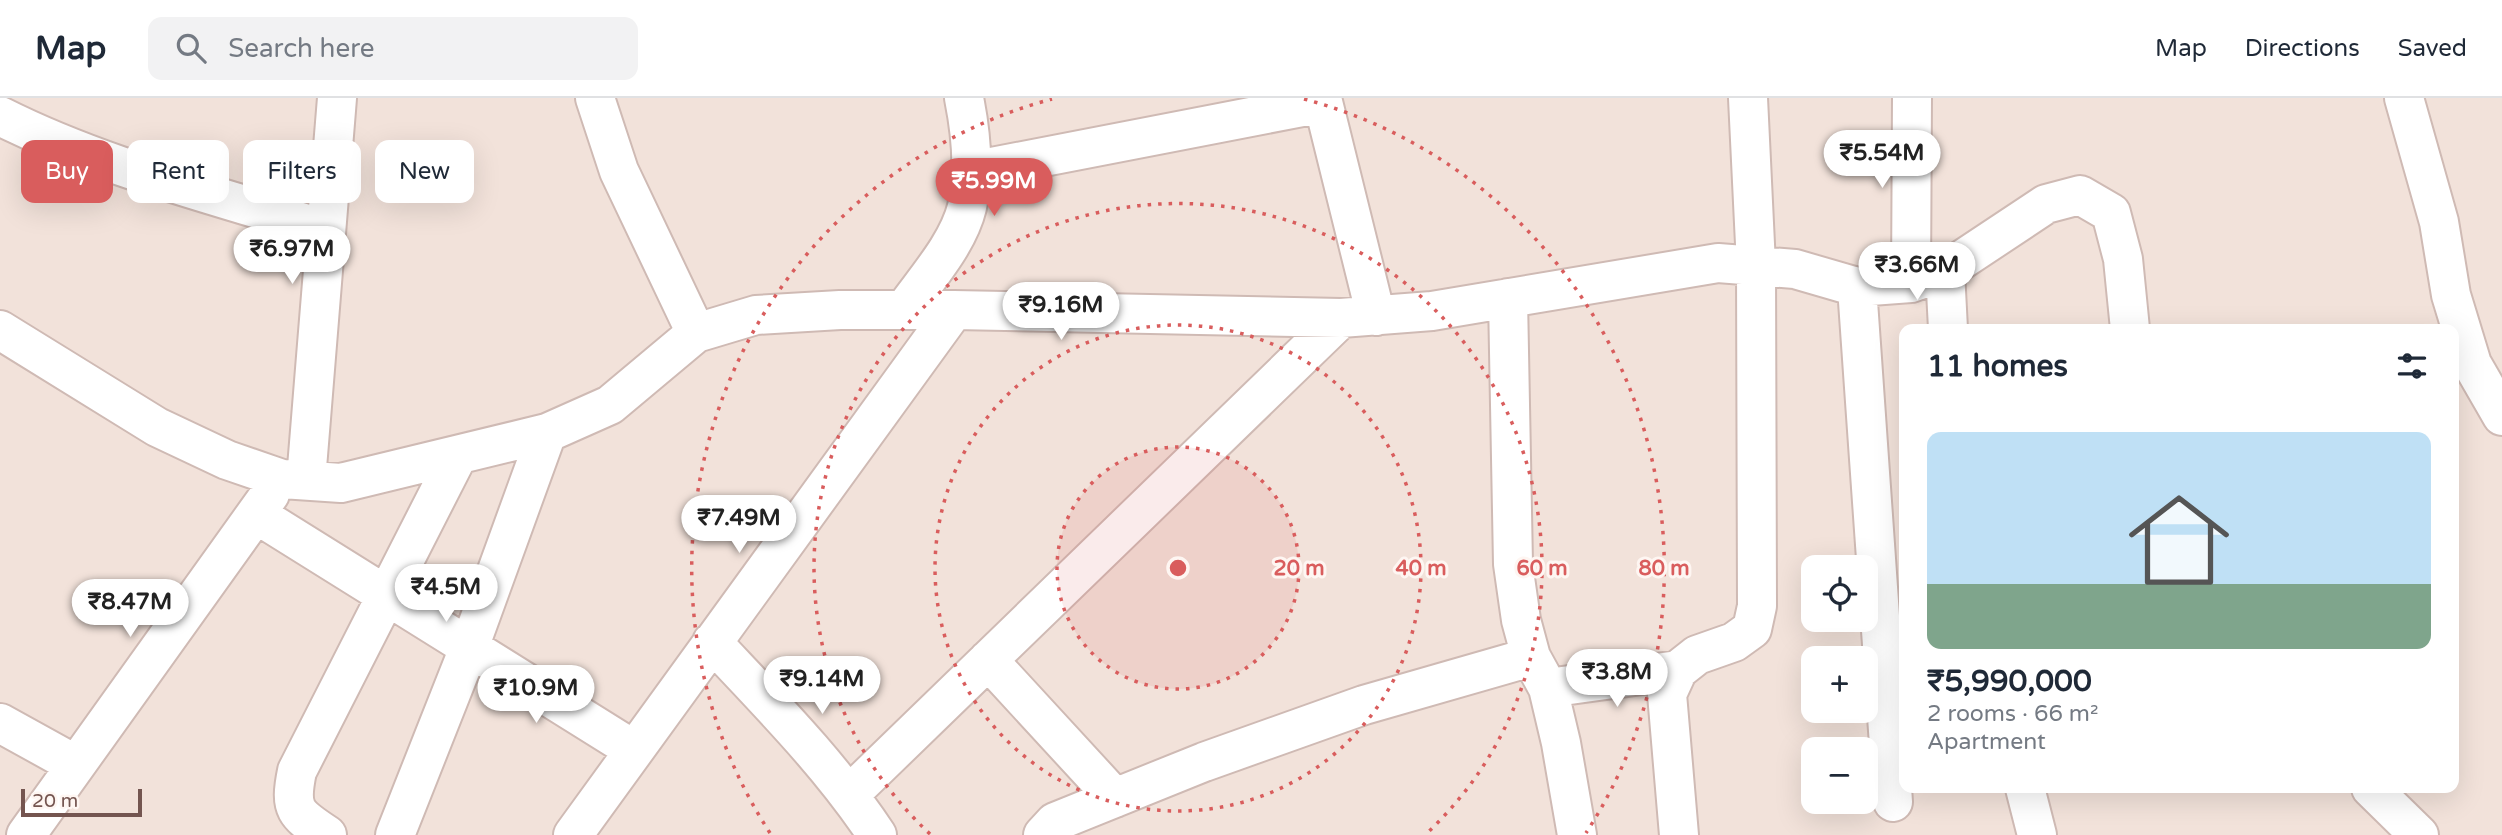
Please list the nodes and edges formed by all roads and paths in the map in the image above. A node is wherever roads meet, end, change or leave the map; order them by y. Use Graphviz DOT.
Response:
graph roads {
  1 [pos="337,98"];
  2 [pos="595,98"];
  3 [pos="964,98"];
  4 [pos="1748,98"];
  5 [pos="1913,98"];
  6 [pos="2404,98"];
  7 [pos="1323,101"];
  8 [pos="0,117"];
  9 [pos="971,171"];
  10 [pos="326,230"];
  11 [pos="1756,265"];
  12 [pos="1928,277"];
  13 [pos="1857,287"];
  14 [pos="1508,298"];
  15 [pos="904,310"];
  16 [pos="954,310"];
  17 [pos="1358,317"];
  18 [pos="1946,324"];
  19 [pos="2130,324"];
  20 [pos="0,330"];
  21 [pos="696,332"];
  22 [pos="2502,416"];
  23 [pos="547,433"];
  24 [pos="458,455"];
  25 [pos="294,479"];
  26 [pos="256,514"];
  27 [pos="386,597"];
  28 [pos="712,642"];
  29 [pos="469,648"];
  30 [pos="988,660"];
  31 [pos="1678,670"];
  32 [pos="1539,672"];
  33 [pos="0,723"];
  34 [pos="634,750"];
  35 [pos="76,765"];
  36 [pos="2026,793"];
  37 [pos="2376,793"];
  38 [pos="850,794"];
  39 [pos="1115,798"];
  40 [pos="1893,802"];
  41 [pos="40,830"];
  42 [pos="327,835"];
  43 [pos="395,835"];
  44 [pos="573,835"];
  45 [pos="877,835"];
  46 [pos="1043,835"];
  47 [pos="1577,835"];
  48 [pos="1679,835"];
  49 [pos="2036,835"];
  50 [pos="2419,835"];
  1 -- 10 [label="street"];
  2 -- 21 [label="street"];
  3 -- 9 [label="street"];
  4 -- 11 [label="street"];
  5 -- 12 [label="street"];
  6 -- 22 [label="street"];
  7 -- 9 [label="street"];
  7 -- 17 [label="street"];
  8 -- 10 [label="street"];
  9 -- 15 [label="street"];
  10 -- 25 [label="street"];
  11 -- 13 [label="street"];
  11 -- 14 [label="street"];
  11 -- 31 [label="street"];
  12 -- 13 [label="street"];
  12 -- 18 [label="street"];
  12 -- 19 [label="street"];
  13 -- 40 [label="street"];
  14 -- 17 [label="street"];
  14 -- 32 [label="street"];
  15 -- 16 [label="street"];
  15 -- 21 [label="street"];
  16 -- 17 [label="street"];
  16 -- 28 [label="street"];
  17 -- 30 [label="street"];
  20 -- 25 [label="street"];
  21 -- 23 [label="street"];
  23 -- 24 [label="street"];
  23 -- 29 [label="street"];
  24 -- 25 [label="street"];
  24 -- 27 [label="street"];
  25 -- 26 [label="street"];
  26 -- 27 [label="street"];
  26 -- 35 [label="street"];
  27 -- 29 [label="street"];
  27 -- 42 [label="street"];
  28 -- 34 [label="street"];
  28 -- 38 [label="street"];
  29 -- 34 [label="street"];
  29 -- 43 [label="street"];
  30 -- 38 [label="street"];
  30 -- 39 [label="street"];
  31 -- 32 [label="street"];
  31 -- 48 [label="street"];
  32 -- 39 [label="street"];
  32 -- 47 [label="street"];
  33 -- 35 [label="street"];
  34 -- 44 [label="street"];
  35 -- 41 [label="street"];
  36 -- 49 [label="street"];
  37 -- 50 [label="street"];
  38 -- 45 [label="street"];
  39 -- 46 [label="street"];
}
